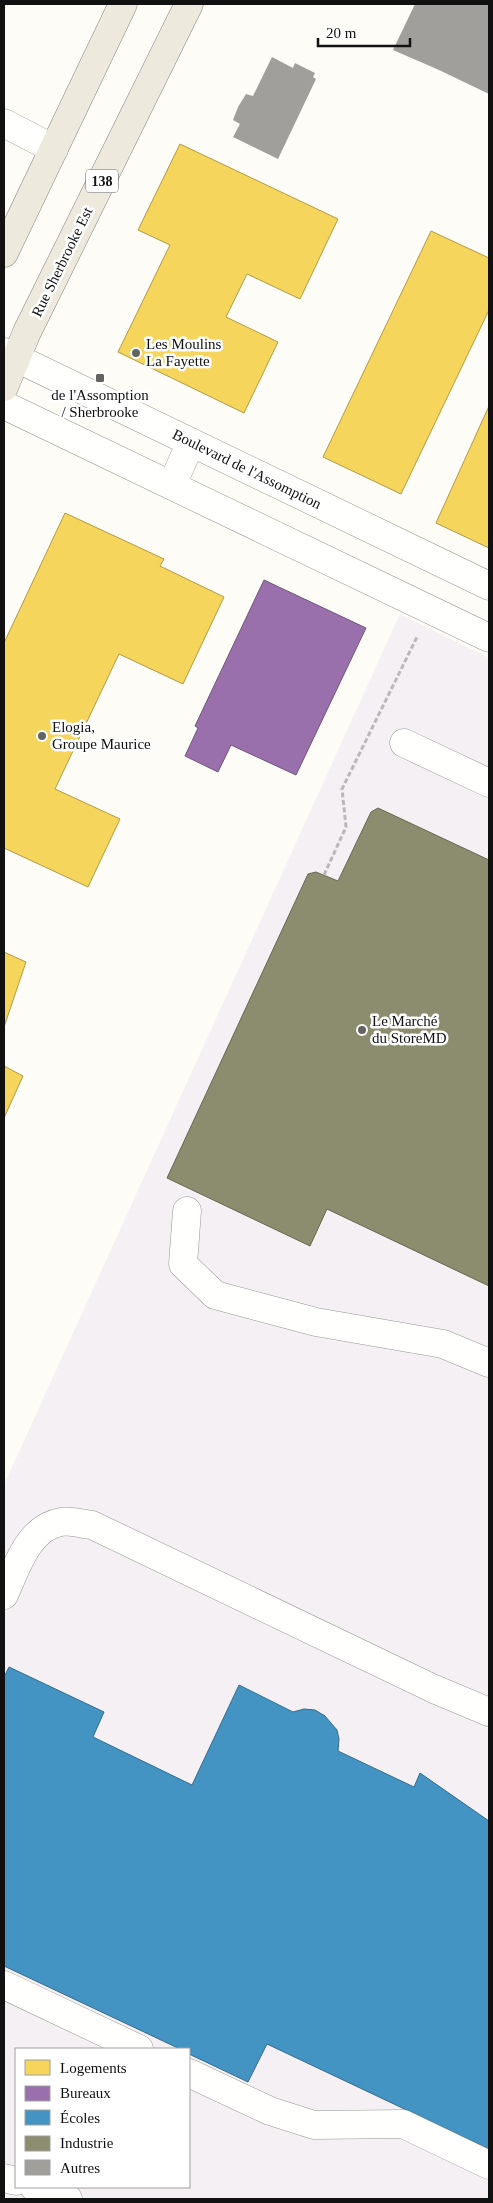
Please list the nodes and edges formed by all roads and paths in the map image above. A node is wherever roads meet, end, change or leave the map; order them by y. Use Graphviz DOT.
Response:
graph roads {
  1 [pos="123,4"];
  2 [pos="189,4"];
  3 [pos="4,123"];
  4 [pos="54,149"];
  5 [pos="4,253"];
  6 [pos="10,355"];
  7 [pos="4,387"];
  8 [pos="4,406"];
  9 [pos="191,442"];
  10 [pos="172,485"];
  11 [pos="489,586"];
  12 [pos="417,637"];
  13 [pos="489,638"];
  14 [pos="404,743"];
  15 [pos="489,783"];
  16 [pos="324,875"];
  17 [pos="187,1211"];
  18 [pos="489,1363"];
  19 [pos="4,1595"];
  20 [pos="489,1712"];
  21 [pos="4,1986"];
  22 [pos="137,2048"];
  23 [pos="190,2073"];
  24 [pos="489,2165"];
  25 [pos="37,2188"];
  26 [pos="68,2199"];
  1 -- 4 [label="main road"];
  2 -- 6 [label="main road, Rue Sherbrooke Est / 138"];
  3 -- 4 [label="street"];
  4 -- 5 [label="main road"];
  6 -- 7 [label="main road, Rue Sherbrooke Est / 138"];
  6 -- 9 [label="street, Boulevard de l'Assomption"];
  8 -- 10 [label="street"];
  9 -- 10 [label="street"];
  9 -- 11 [label="street, Boulevard de l'Assomption"];
  10 -- 13 [label="street"];
  12 -- 16 [label="path"];
  14 -- 15 [label="street"];
  17 -- 18 [label="street"];
  19 -- 20 [label="street"];
  21 -- 22 [label="street"];
  23 -- 24 [label="street"];
  25 -- 26 [label="street"];
}
